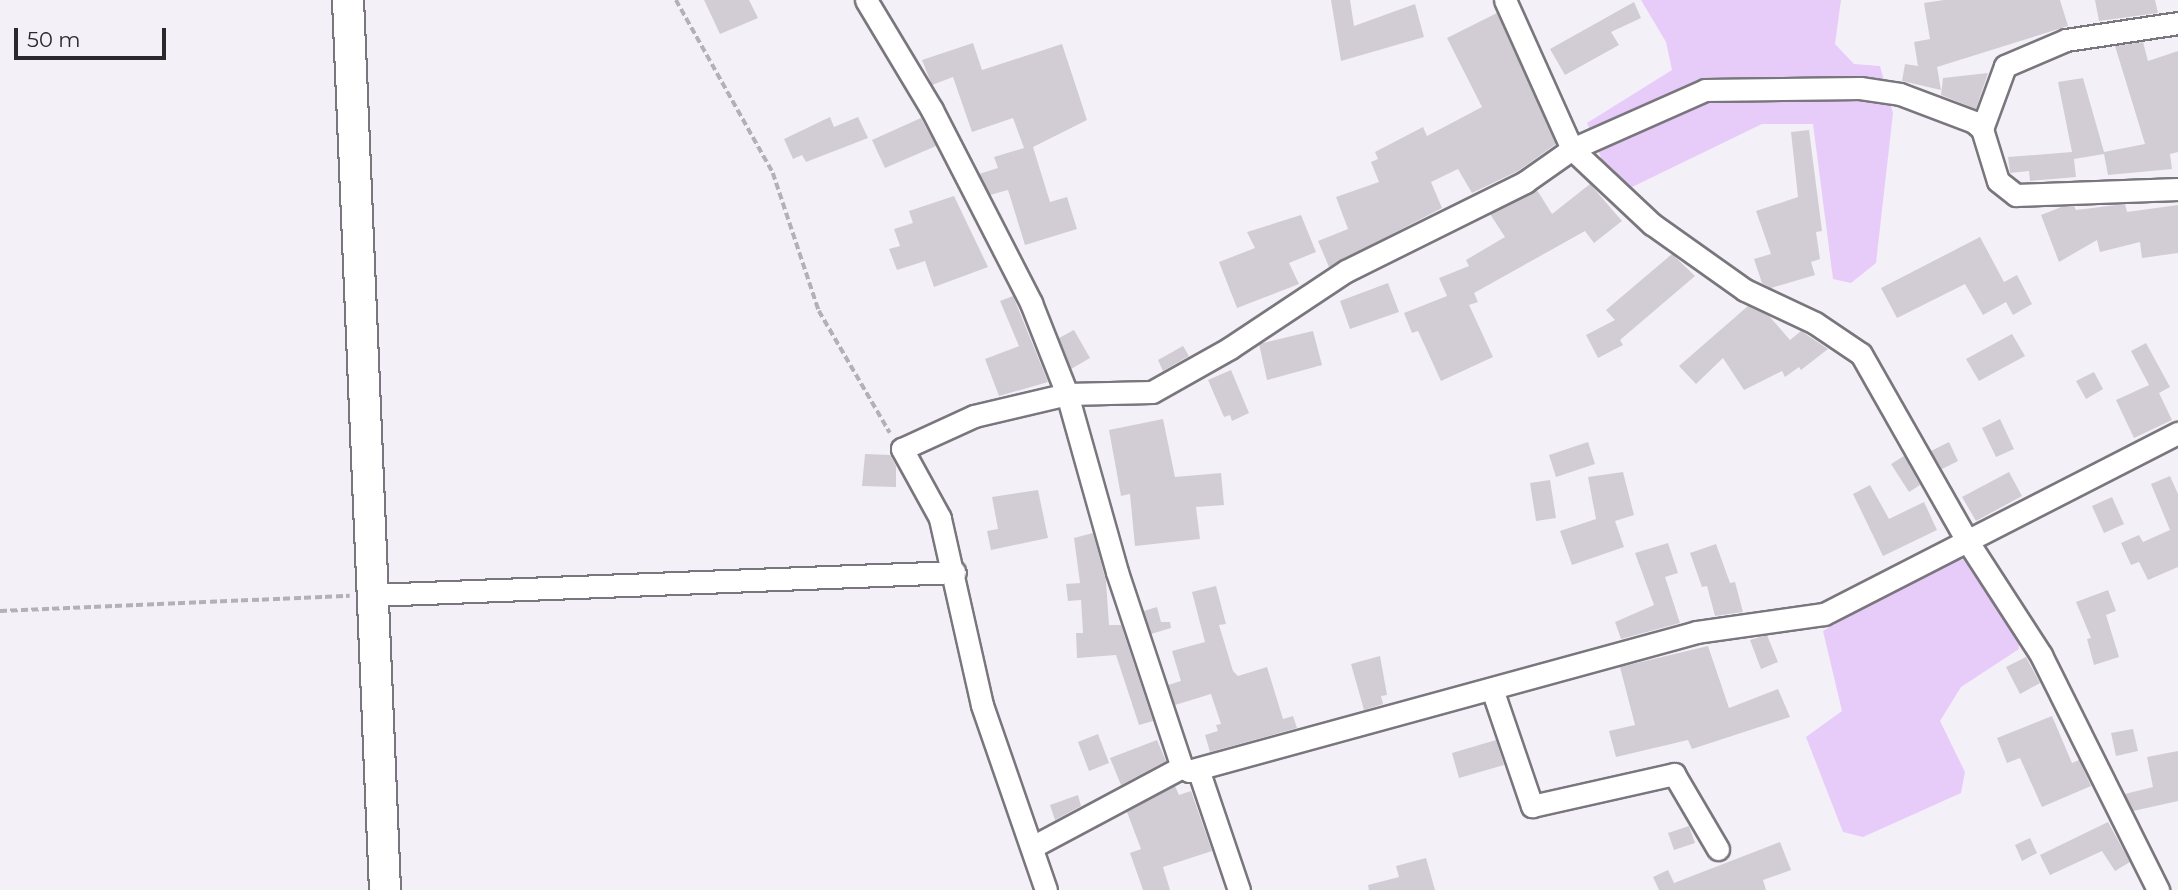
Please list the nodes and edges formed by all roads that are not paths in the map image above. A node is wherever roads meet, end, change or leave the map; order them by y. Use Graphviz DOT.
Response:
graph roads {
  1 [pos="348,0"];
  2 [pos="866,0"];
  3 [pos="1505,0"];
  4 [pos="2178,23"];
  5 [pos="1982,130"];
  6 [pos="1572,149"];
  7 [pos="2178,189"];
  8 [pos="1067,394"];
  9 [pos="2178,433"];
  10 [pos="1968,542"];
  11 [pos="955,572"];
  12 [pos="373,595"];
  13 [pos="1492,689"];
  14 [pos="1191,770"];
  15 [pos="1034,846"];
  16 [pos="1718,849"];
  17 [pos="385,890"];
  18 [pos="1046,890"];
  19 [pos="1239,890"];
  20 [pos="2158,890"];
  1 -- 12 [label="street"];
  2 -- 8 [label="street"];
  3 -- 6 [label="street"];
  4 -- 5 [label="street"];
  5 -- 6 [label="street"];
  5 -- 7 [label="street"];
  6 -- 8 [label="street"];
  6 -- 10 [label="street"];
  8 -- 11 [label="street"];
  8 -- 14 [label="street"];
  9 -- 10 [label="street"];
  10 -- 13 [label="street"];
  10 -- 20 [label="street"];
  11 -- 12 [label="street"];
  11 -- 15 [label="street"];
  12 -- 17 [label="street"];
  13 -- 14 [label="street"];
  13 -- 16 [label="street"];
  14 -- 15 [label="street"];
  14 -- 19 [label="street"];
  15 -- 18 [label="street"];
}
